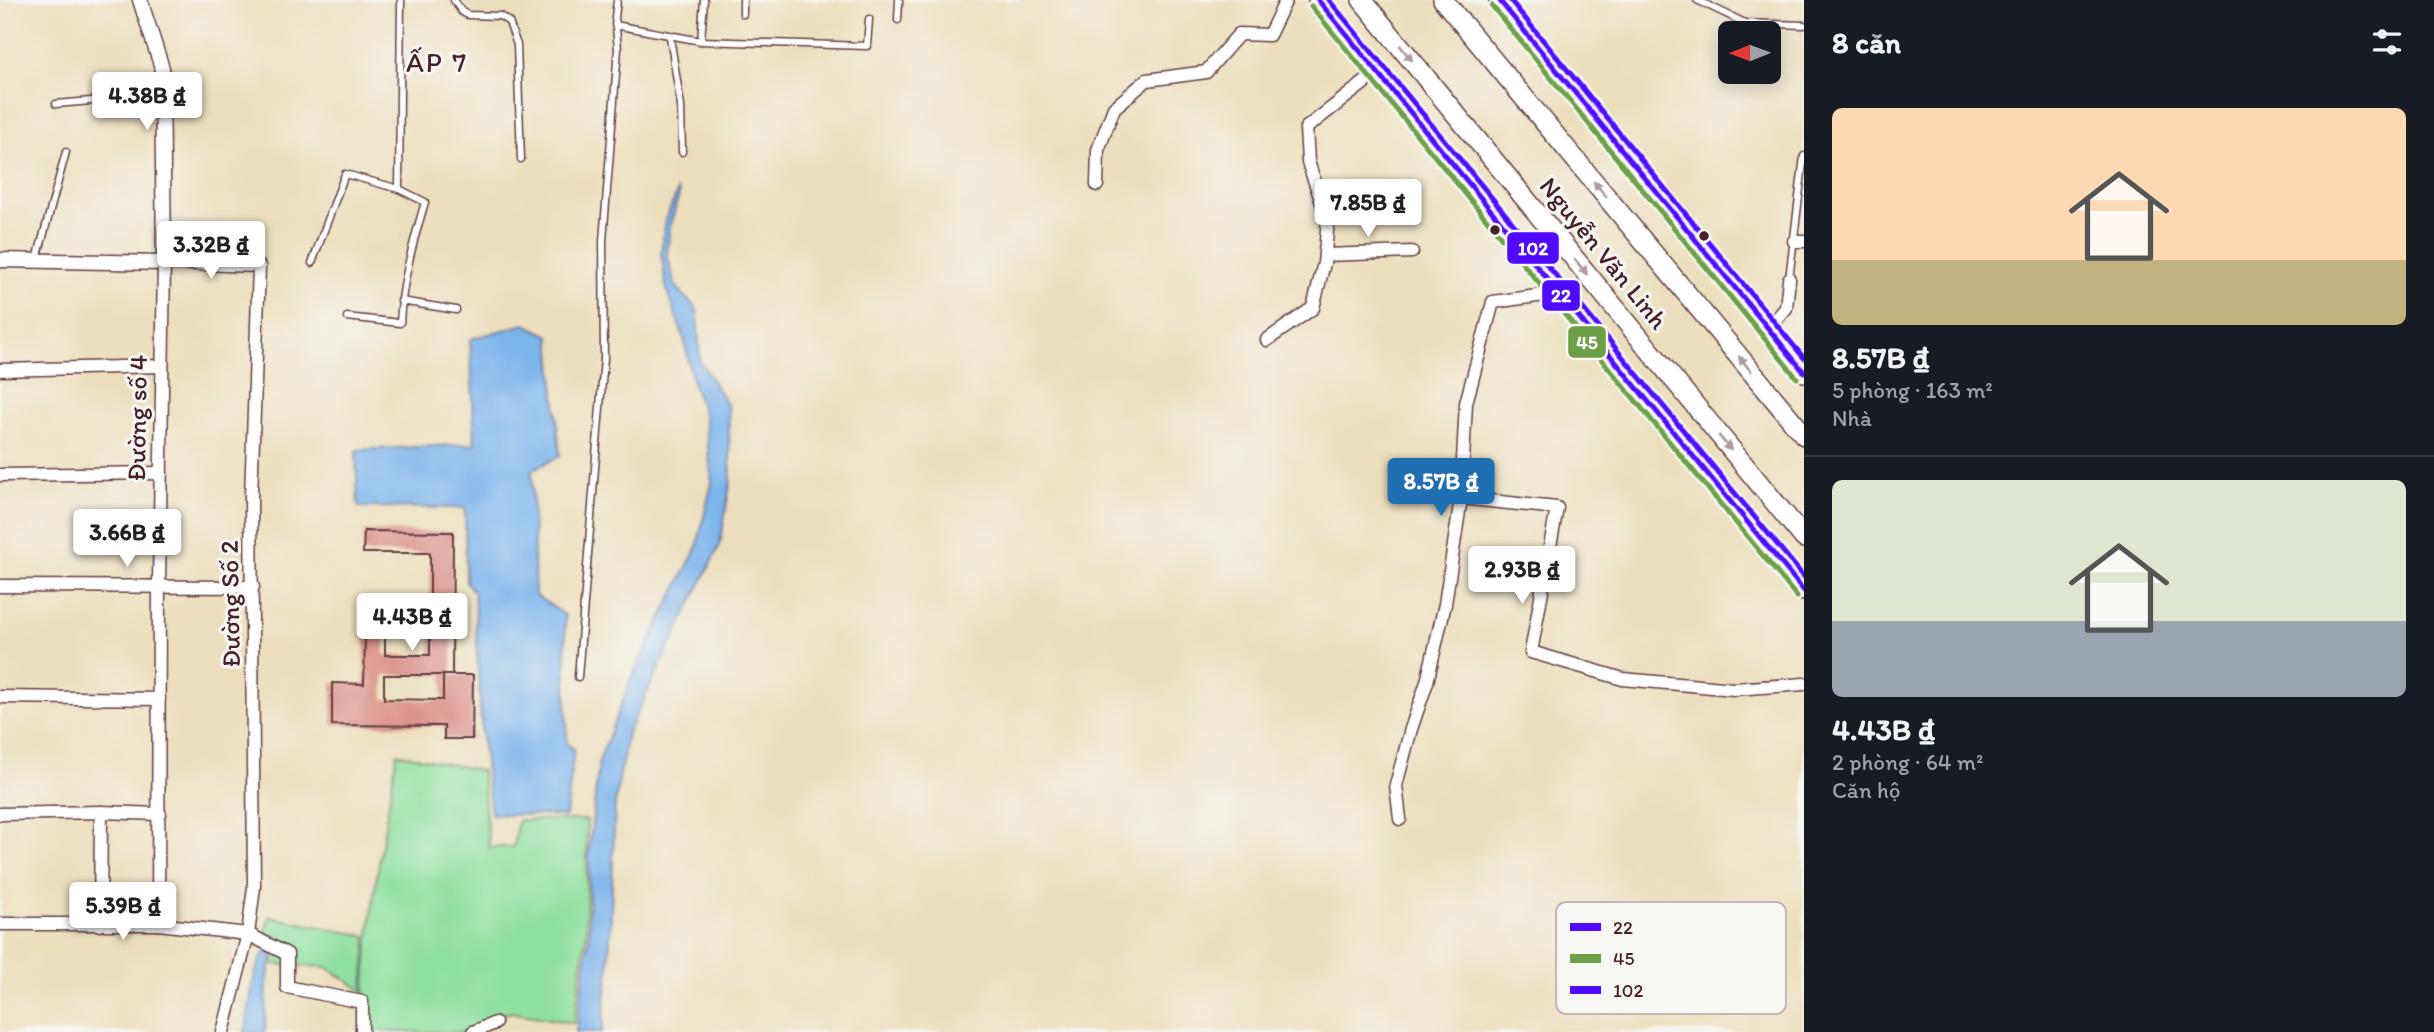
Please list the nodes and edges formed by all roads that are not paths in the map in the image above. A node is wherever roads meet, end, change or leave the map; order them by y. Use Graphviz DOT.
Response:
graph roads {
  1 [pos="140,0"];
  2 [pos="401,0"];
  3 [pos="454,0"];
  4 [pos="617,0"];
  5 [pos="704,0"];
  6 [pos="743,0"];
  7 [pos="899,0"];
  8 [pos="1286,0"];
  9 [pos="1318,0"];
  10 [pos="1363,0"];
  11 [pos="1443,0"];
  12 [pos="1499,0"];
  13 [pos="1697,0"];
  14 [pos="743,14"];
  15 [pos="869,19"];
  16 [pos="898,20"];
  17 [pos="615,25"];
  18 [pos="1804,25"];
  19 [pos="670,37"];
  20 [pos="701,41"];
  21 [pos="1378,72"];
  22 [pos="164,95"];
  23 [pos="56,104"];
  24 [pos="66,152"];
  25 [pos="682,152"];
  26 [pos="1804,156"];
  27 [pos="521,159"];
  28 [pos="1097,185"];
  29 [pos="399,189"];
  30 [pos="1799,241"];
  31 [pos="1412,252"];
  32 [pos="1325,255"];
  33 [pos="0,260"];
  34 [pos="37,261"];
  35 [pos="164,263"];
  36 [pos="312,263"];
  37 [pos="1789,279"];
  38 [pos="1560,293"];
  39 [pos="401,302"];
  40 [pos="456,310"];
  41 [pos="347,317"];
  42 [pos="1768,329"];
  43 [pos="1268,340"];
  44 [pos="162,366"];
  45 [pos="0,370"];
  46 [pos="1804,372"];
  47 [pos="1804,435"];
  48 [pos="160,473"];
  49 [pos="0,475"];
  50 [pos="1461,498"];
  51 [pos="1804,538"];
  52 [pos="0,586"];
  53 [pos="159,586"];
  54 [pos="253,587"];
  55 [pos="1804,591"];
  56 [pos="578,677"];
  57 [pos="1804,684"];
  58 [pos="0,697"];
  59 [pos="159,699"];
  60 [pos="102,812"];
  61 [pos="0,814"];
  62 [pos="160,814"];
  63 [pos="1400,819"];
  64 [pos="0,924"];
  65 [pos="158,924"];
  66 [pos="100,926"];
  67 [pos="248,934"];
  68 [pos="495,1023"];
  69 [pos="223,1032"];
  70 [pos="362,1032"];
  71 [pos="473,1032"];
  1 -- 22 [label="street, Đường số 4"];
  2 -- 29 [label="lane"];
  3 -- 27 [label="lane"];
  4 -- 17 [label="lane"];
  5 -- 20 [label="lane"];
  6 -- 14 [label="lane"];
  7 -- 16 [label="lane"];
  8 -- 28 [label="street"];
  9 -- 21 [label="main road"];
  10 -- 51 [label="main road, Nguyễn Văn Linh, one-way"];
  47 -- 11 [label="main road, Nguyễn Văn Linh, one-way"];
  12 -- 42 [label="main road"];
  13 -- 18 [label="lane"];
  15 -- 20 [label="lane"];
  17 -- 19 [label="lane"];
  17 -- 56 [label="lane"];
  19 -- 20 [label="lane"];
  19 -- 25 [label="lane"];
  21 -- 32 [label="street"];
  21 -- 38 [label="main road"];
  22 -- 23 [label="lane"];
  22 -- 35 [label="street, Đường số 4"];
  24 -- 34 [label="lane"];
  26 -- 30 [label="lane"];
  29 -- 36 [label="lane"];
  29 -- 39 [label="lane"];
  30 -- 37 [label="lane"];
  31 -- 32 [label="street"];
  32 -- 43 [label="street"];
  33 -- 34 [label="street"];
  34 -- 35 [label="street"];
  35 -- 44 [label="street, Đường số 4"];
  35 -- 54 [label="street, Đường Số 2"];
  37 -- 42 [label="street"];
  38 -- 50 [label="street"];
  38 -- 55 [label="main road"];
  39 -- 40 [label="lane"];
  39 -- 41 [label="lane"];
  42 -- 46 [label="main road"];
  44 -- 45 [label="street"];
  44 -- 48 [label="street, Đường số 4"];
  48 -- 49 [label="street"];
  48 -- 53 [label="street, Đường số 4"];
  50 -- 57 [label="street"];
  50 -- 63 [label="street"];
  52 -- 53 [label="street"];
  53 -- 54 [label="street"];
  53 -- 59 [label="street, Đường số 4"];
  54 -- 67 [label="street, Đường Số 2"];
  58 -- 59 [label="street"];
  59 -- 62 [label="street, Đường số 4"];
  60 -- 61 [label="street"];
  60 -- 62 [label="street"];
  60 -- 66 [label="street"];
  62 -- 65 [label="street, Đường số 4"];
  64 -- 66 [label="street"];
  65 -- 66 [label="street"];
  65 -- 67 [label="street"];
  67 -- 69 [label="street, Đường Số 2"];
  67 -- 70 [label="street"];
  68 -- 71 [label="street"];
}
